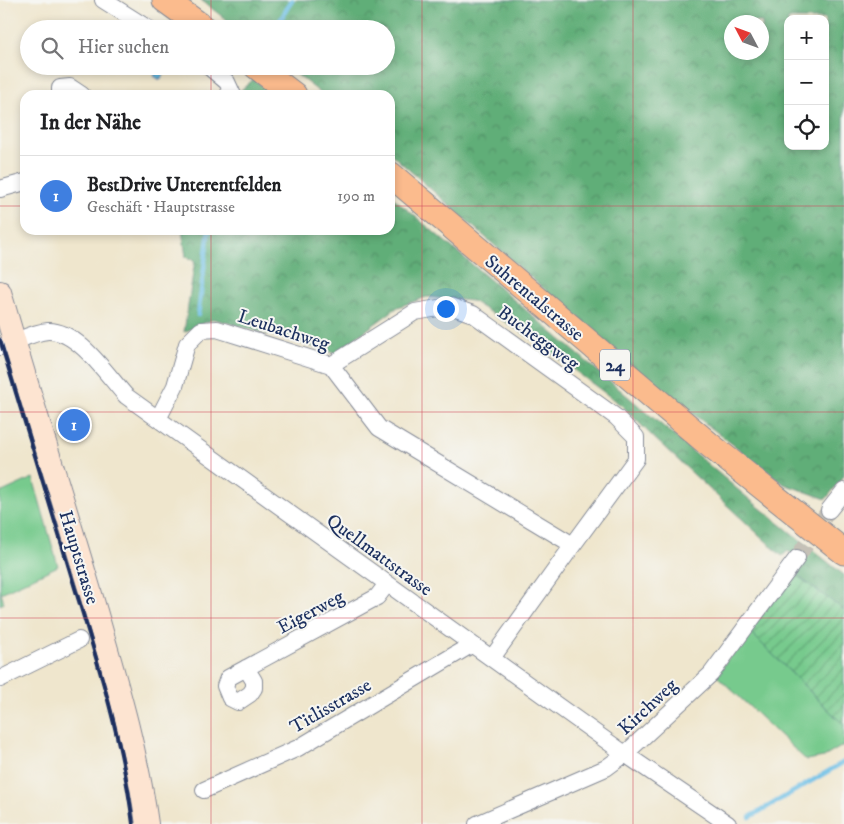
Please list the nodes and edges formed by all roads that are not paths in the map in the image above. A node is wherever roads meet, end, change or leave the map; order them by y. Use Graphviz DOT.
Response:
graph roads {
  1 [pos="103,0"];
  2 [pos="165,0"];
  3 [pos="135,20"];
  4 [pos="193,20"];
  5 [pos="219,75"];
  6 [pos="268,75"];
  7 [pos="60,90"];
  8 [pos="74,90"];
  9 [pos="231,90"];
  10 [pos="287,90"];
  11 [pos="395,178"];
  12 [pos="20,183"];
  13 [pos="0,189"];
  14 [pos="0,292"];
  15 [pos="7,345"];
  16 [pos="331,365"];
  17 [pos="158,419"];
  18 [pos="844,491"];
  19 [pos="829,510"];
  20 [pos="572,545"];
  21 [pos="844,552"];
  22 [pos="797,558"];
  23 [pos="387,584"];
  24 [pos="79,640"];
  25 [pos="471,645"];
  26 [pos="492,658"];
  27 [pos="246,668"];
  28 [pos="0,679"];
  29 [pos="625,754"];
  30 [pos="204,790"];
  31 [pos="706,818"];
  32 [pos="147,824"];
  33 [pos="477,824"];
  34 [pos="728,824"];
  1 -- 3 [label="street"];
  2 -- 4 [label="main road"];
  5 -- 9 [label="street"];
  6 -- 10 [label="main road"];
  7 -- 8 [label="street"];
  11 -- 21 [label="main road, Suhrentalstrasse / 24"];
  12 -- 13 [label="street"];
  14 -- 15 [label="main road, Hauptstrasse"];
  15 -- 17 [label="street, Quellmattstrasse"];
  15 -- 32 [label="main road, Hauptstrasse"];
  16 -- 17 [label="street, Leubachweg"];
  16 -- 20 [label="street, Leubachweg"];
  16 -- 20 [label="street, Bucheggweg"];
  17 -- 23 [label="street, Quellmattstrasse"];
  18 -- 19 [label="street"];
  20 -- 26 [label="street, Bucheggweg"];
  22 -- 29 [label="street, Kirchweg"];
  23 -- 25 [label="street, Quellmattstrasse"];
  23 -- 27 [label="street, Eigerweg"];
  24 -- 28 [label="street"];
  25 -- 26 [label="street, Quellmattstrasse"];
  25 -- 30 [label="street, Titlisstrasse"];
  26 -- 29 [label="street, Quellmattstrasse"];
  29 -- 31 [label="street, Quellmattstrasse"];
  29 -- 33 [label="street, Kirchweg"];
  31 -- 34 [label="street, Quellmattstrasse"];
}
